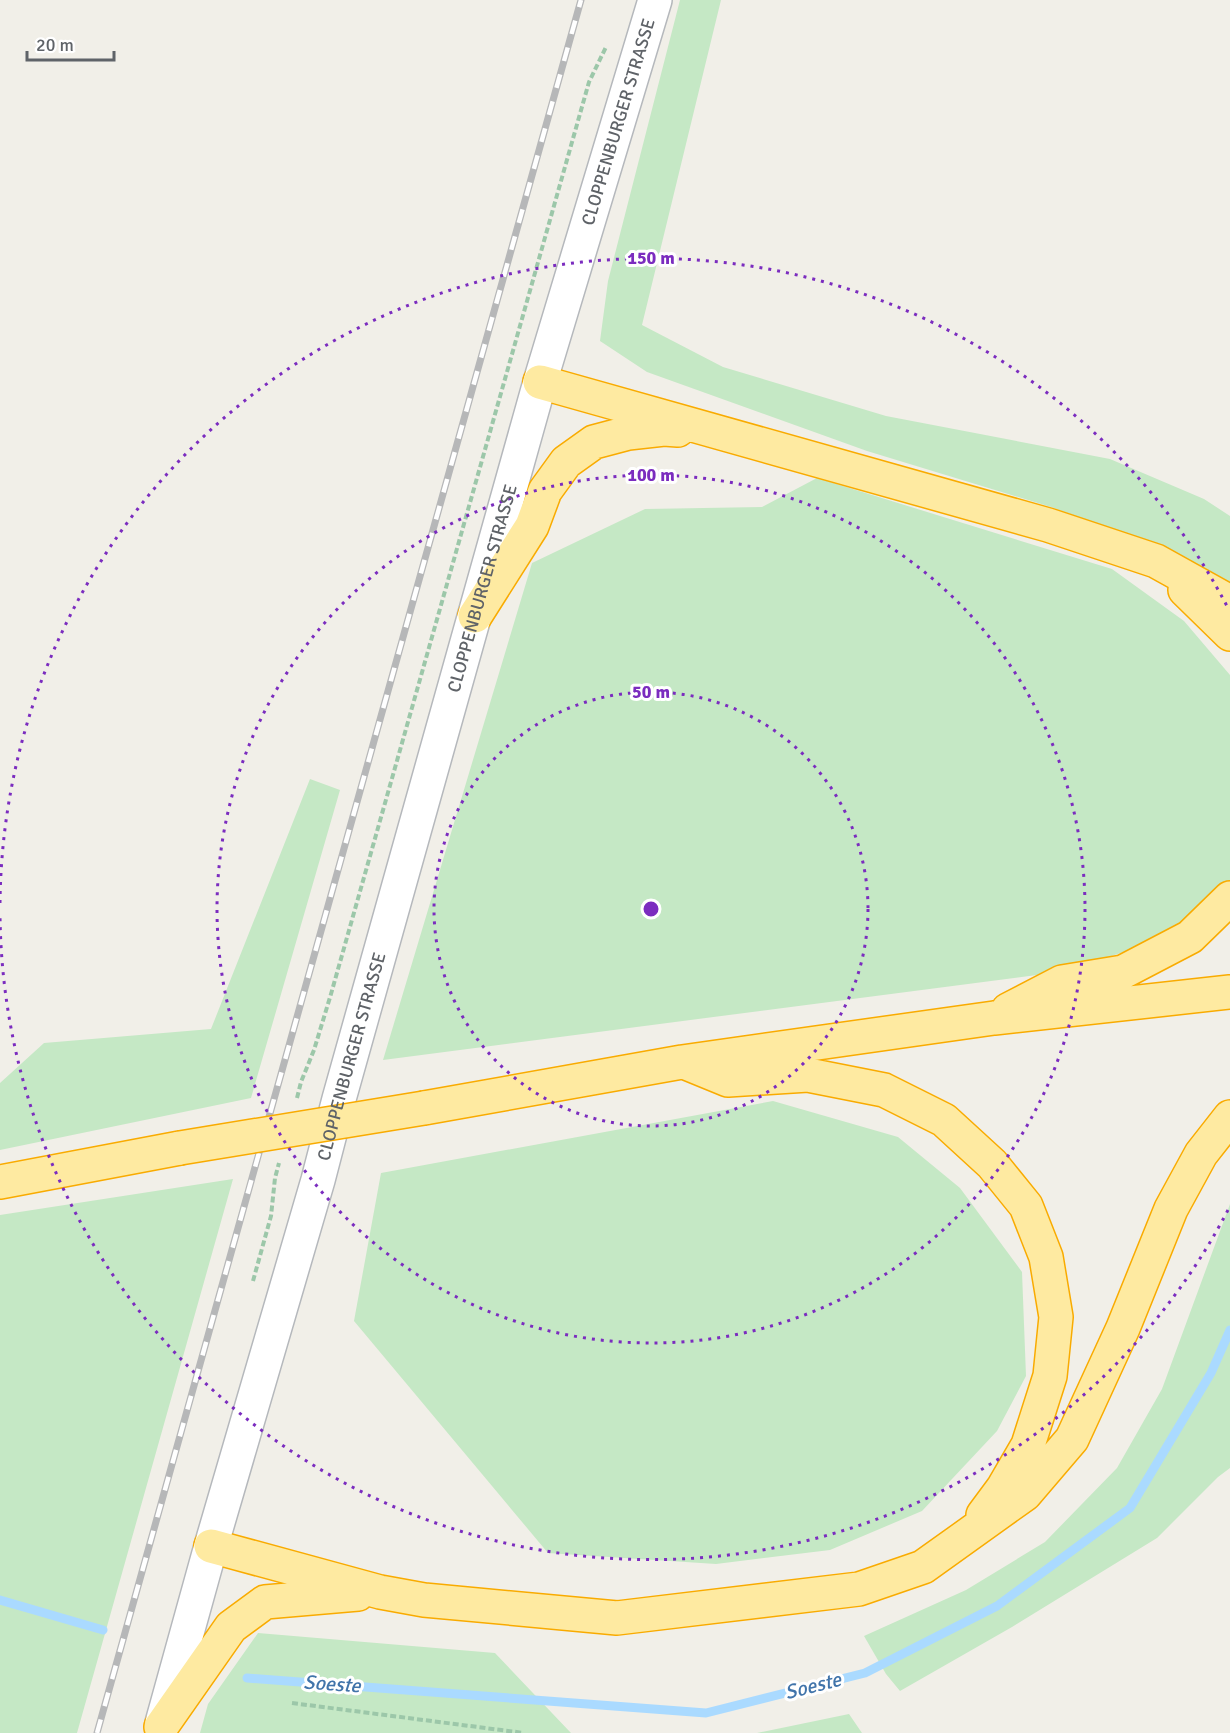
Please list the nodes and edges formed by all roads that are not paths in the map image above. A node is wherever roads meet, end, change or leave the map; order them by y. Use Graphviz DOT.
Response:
graph roads {
  1 [pos="655,0"];
  2 [pos="540,382"];
  3 [pos="710,430"];
  4 [pos="1156,561"];
  5 [pos="1230,602"];
  6 [pos="475,616"];
  7 [pos="1230,634"];
  8 [pos="1230,898"];
  9 [pos="1230,992"];
  10 [pos="994,1018"];
  11 [pos="682,1062"];
  12 [pos="1230,1117"];
  13 [pos="0,1182"];
  14 [pos="971,1532"];
  15 [pos="211,1546"];
  16 [pos="380,1592"];
  17 [pos="160,1730"];
  1 -- 2 [label="street, CLOPPENBURGER STRASSE"];
  2 -- 3 [label="highway"];
  2 -- 6 [label="street, CLOPPENBURGER STRASSE"];
  3 -- 4 [label="highway"];
  3 -- 6 [label="highway"];
  4 -- 5 [label="highway"];
  4 -- 7 [label="highway"];
  6 -- 15 [label="street, CLOPPENBURGER STRASSE"];
  8 -- 10 [label="highway"];
  9 -- 10 [label="highway"];
  10 -- 11 [label="highway"];
  11 -- 13 [label="highway, bridge"];
  11 -- 14 [label="highway"];
  12 -- 14 [label="highway"];
  14 -- 16 [label="highway"];
  15 -- 16 [label="highway"];
  15 -- 17 [label="street, CLOPPENBURGER STRASSE"];
  16 -- 17 [label="highway"];
}
